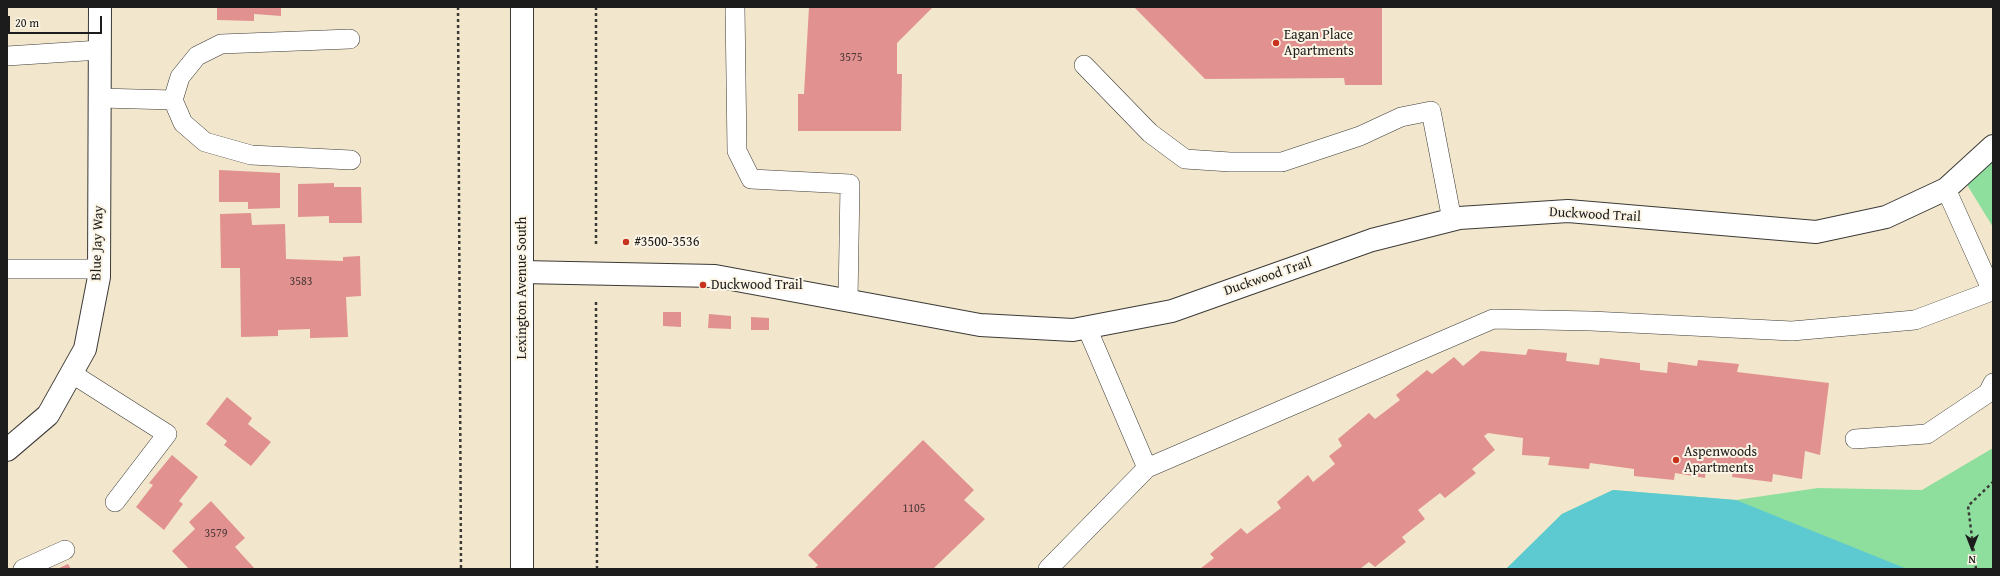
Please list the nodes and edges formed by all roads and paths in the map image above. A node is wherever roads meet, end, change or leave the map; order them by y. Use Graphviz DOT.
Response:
graph roads {
  1 [pos="100,7"];
  2 [pos="458,7"];
  3 [pos="522,7"];
  4 [pos="735,7"];
  5 [pos="350,40"];
  6 [pos="100,50"];
  7 [pos="7,56"];
  8 [pos="1084,65"];
  9 [pos="100,98"];
  10 [pos="173,100"];
  11 [pos="1993,146"];
  12 [pos="351,160"];
  13 [pos="1946,189"];
  14 [pos="1452,220"];
  15 [pos="7,269"];
  16 [pos="99,269"];
  17 [pos="522,272"];
  18 [pos="1993,292"];
  19 [pos="848,301"];
  20 [pos="1087,328"];
  21 [pos="71,373"];
  22 [pos="1993,383"];
  23 [pos="1855,439"];
  24 [pos="7,450"];
  25 [pos="1147,468"];
  26 [pos="1993,482"];
  27 [pos="115,502"];
  28 [pos="65,550"];
  29 [pos="23,569"];
  30 [pos="461,569"];
  31 [pos="522,569"];
  32 [pos="1048,569"];
  33 [pos="1976,569"];
  1 -- 6 [label="street, Blue Jay Way"];
  2 -- 30 [label="path"];
  3 -- 17 [label="street, Lexington Avenue South"];
  4 -- 19 [label="lane"];
  5 -- 10 [label="lane"];
  6 -- 7 [label="lane"];
  6 -- 9 [label="street, Blue Jay Way"];
  8 -- 14 [label="lane"];
  9 -- 10 [label="lane"];
  9 -- 16 [label="street, Blue Jay Way"];
  10 -- 12 [label="lane"];
  11 -- 13 [label="street, Duckwood Trail"];
  13 -- 14 [label="street, Duckwood Trail"];
  13 -- 18 [label="lane"];
  14 -- 20 [label="street, Duckwood Trail"];
  15 -- 16 [label="lane"];
  16 -- 21 [label="street, Blue Jay Way"];
  17 -- 19 [label="street, Duckwood Trail"];
  17 -- 31 [label="street, Lexington Avenue South"];
  18 -- 25 [label="lane"];
  19 -- 20 [label="street, Duckwood Trail"];
  20 -- 25 [label="lane"];
  21 -- 24 [label="street, Blue Jay Way"];
  21 -- 27 [label="lane"];
  22 -- 23 [label="lane"];
  25 -- 32 [label="lane"];
  26 -- 33 [label="path"];
  28 -- 29 [label="lane"];
}
